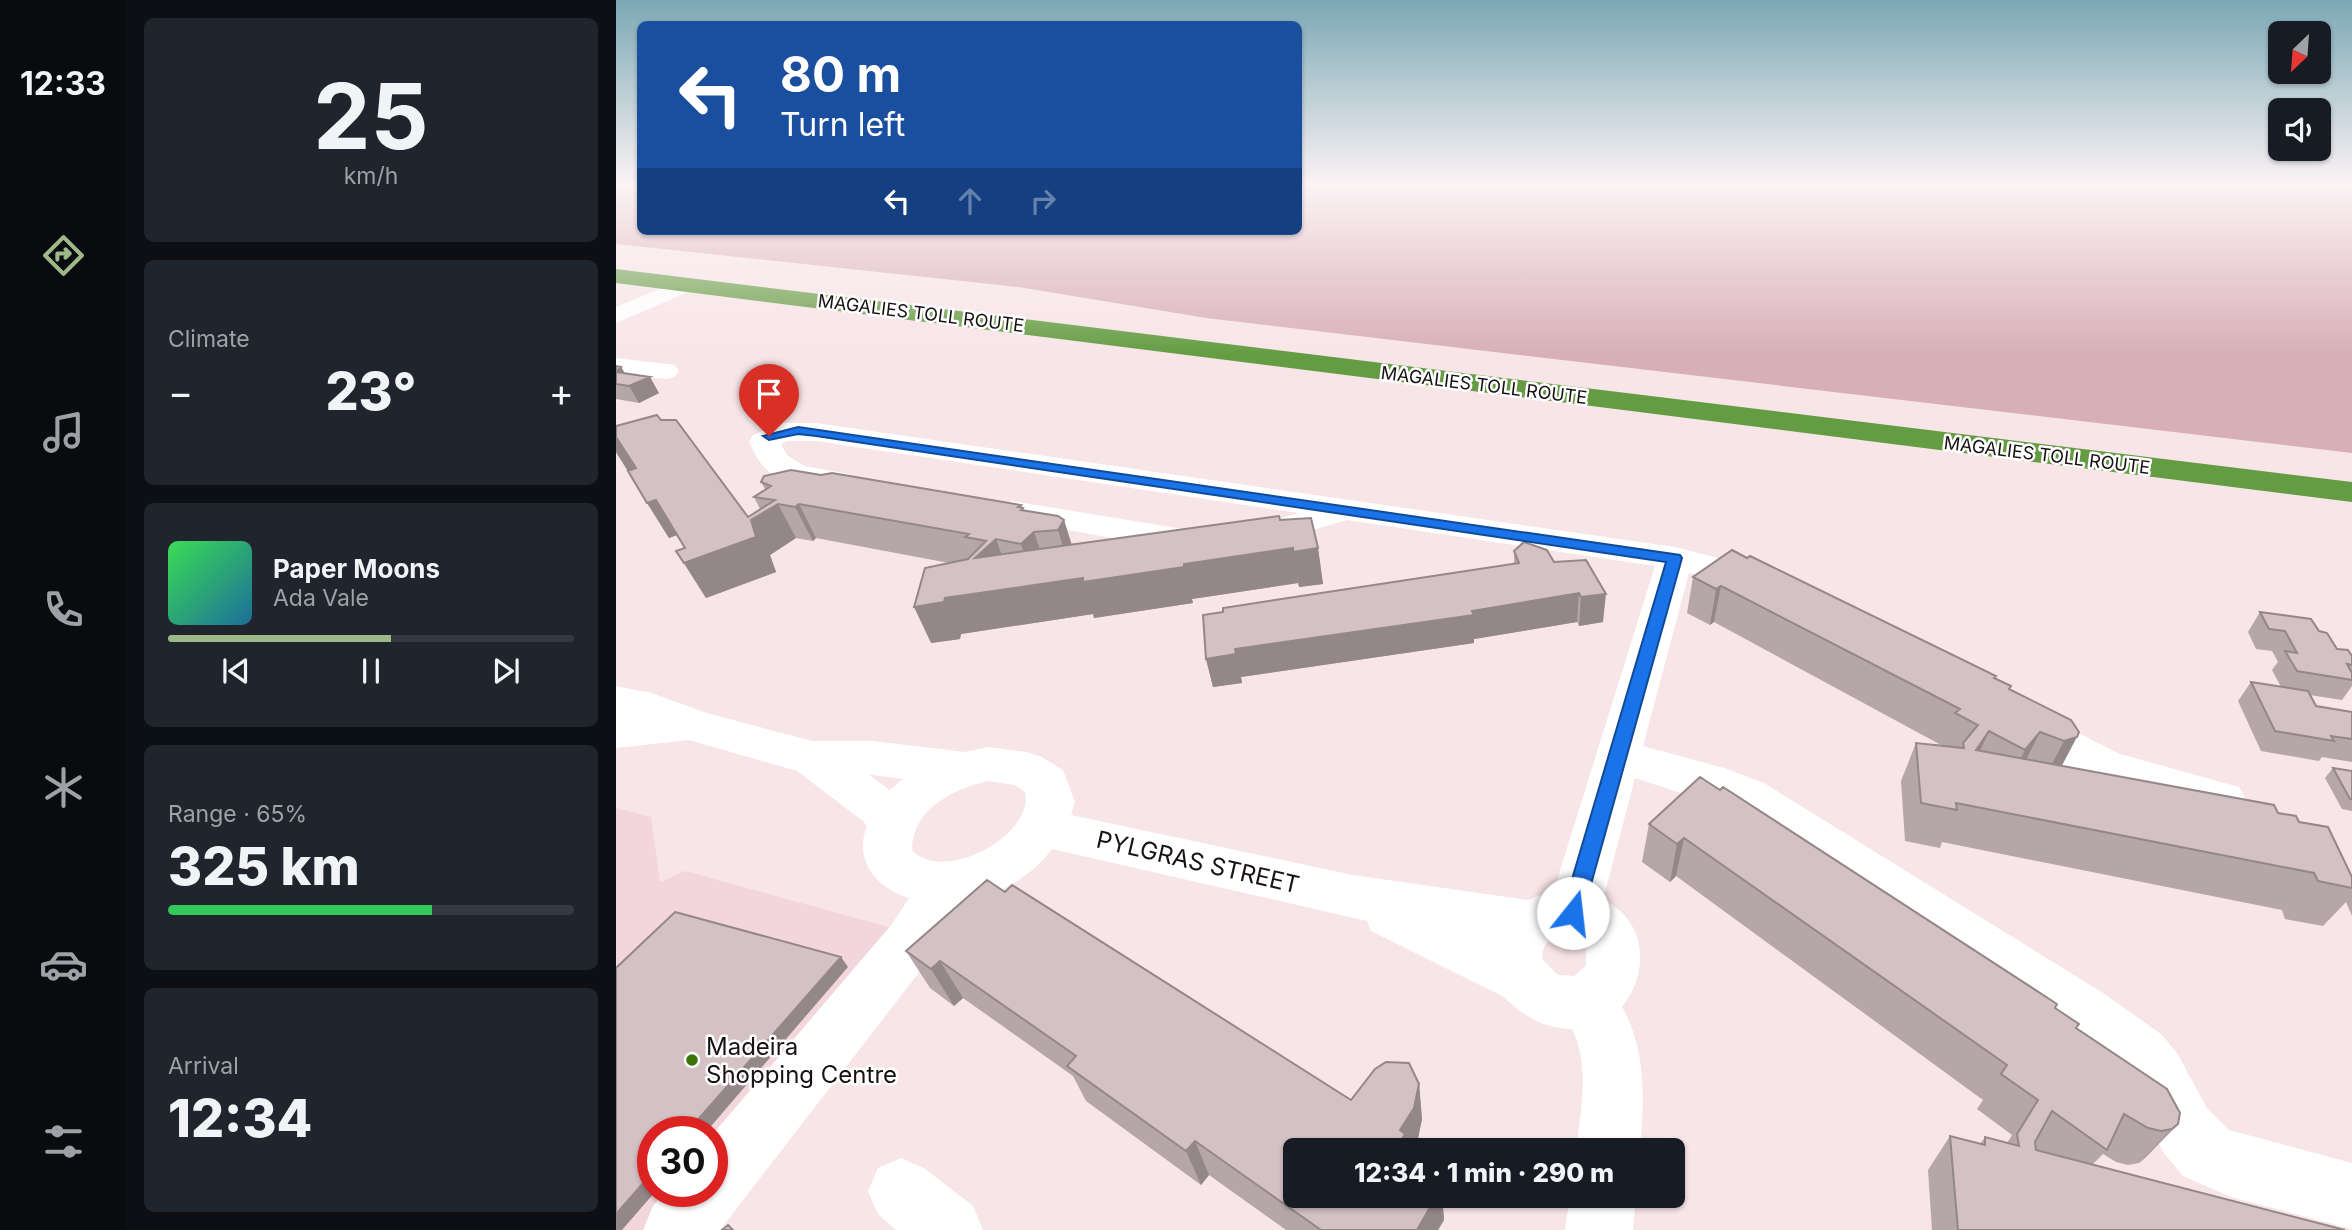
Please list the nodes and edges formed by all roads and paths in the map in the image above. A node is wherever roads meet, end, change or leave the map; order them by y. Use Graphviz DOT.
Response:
graph roads {
  1 [pos="616,263"];
  2 [pos="616,276"];
  3 [pos="687,284"];
  4 [pos="616,316"];
  5 [pos="616,366"];
  6 [pos="666,372"];
  7 [pos="2352,475"];
  8 [pos="866,486"];
  9 [pos="2352,492"];
  10 [pos="987,506"];
  11 [pos="1345,510"];
  12 [pos="1675,558"];
  13 [pos="1796,596"];
  14 [pos="616,701"];
  15 [pos="1986,702"];
  16 [pos="695,726"];
  17 [pos="616,732"];
  18 [pos="1618,756"];
  19 [pos="812,758"];
  20 [pos="964,769"];
  21 [pos="2255,809"];
  22 [pos="892,822"];
  23 [pos="1043,828"];
  24 [pos="947,884"];
  25 [pos="1353,897"];
  26 [pos="1550,918"];
  27 [pos="1521,978"];
  28 [pos="1587,999"];
  29 [pos="1609,1138"];
  30 [pos="728,1166"];
  31 [pos="2352,1196"];
  32 [pos="696,1207"];
  33 [pos="1601,1208"];
  34 [pos="677,1230"];
  35 [pos="1598,1230"];
  1 -- 7 [label="highway, MAGALIES TOLL ROUTE"];
  2 -- 3 [label="highway, MAGALIES TOLL ROUTE"];
  3 -- 4 [label="street"];
  3 -- 9 [label="highway, MAGALIES TOLL ROUTE"];
  5 -- 6 [label="street"];
  8 -- 11 [label="street"];
  10 -- 11 [label="street"];
  11 -- 12 [label="street"];
  12 -- 13 [label="street"];
  12 -- 18 [label="street"];
  14 -- 16 [label="street"];
  15 -- 21 [label="street"];
  16 -- 17 [label="street"];
  16 -- 19 [label="street"];
  18 -- 26 [label="street"];
  18 -- 31 [label="street"];
  19 -- 20 [label="street"];
  19 -- 22 [label="street"];
  20 -- 22 [label="street"];
  20 -- 23 [label="street"];
  22 -- 24 [label="street"];
  23 -- 24 [label="street"];
  23 -- 25 [label="street, PYLGRAS STREET"];
  24 -- 30 [label="street"];
  25 -- 26 [label="street, PYLGRAS STREET"];
  25 -- 27 [label="street, PYLGRAS STREET"];
  26 -- 27 [label="street"];
  26 -- 28 [label="street"];
  27 -- 28 [label="street"];
  28 -- 29 [label="street"];
  32 -- 34 [label="street"];
  33 -- 35 [label="street"];
}
